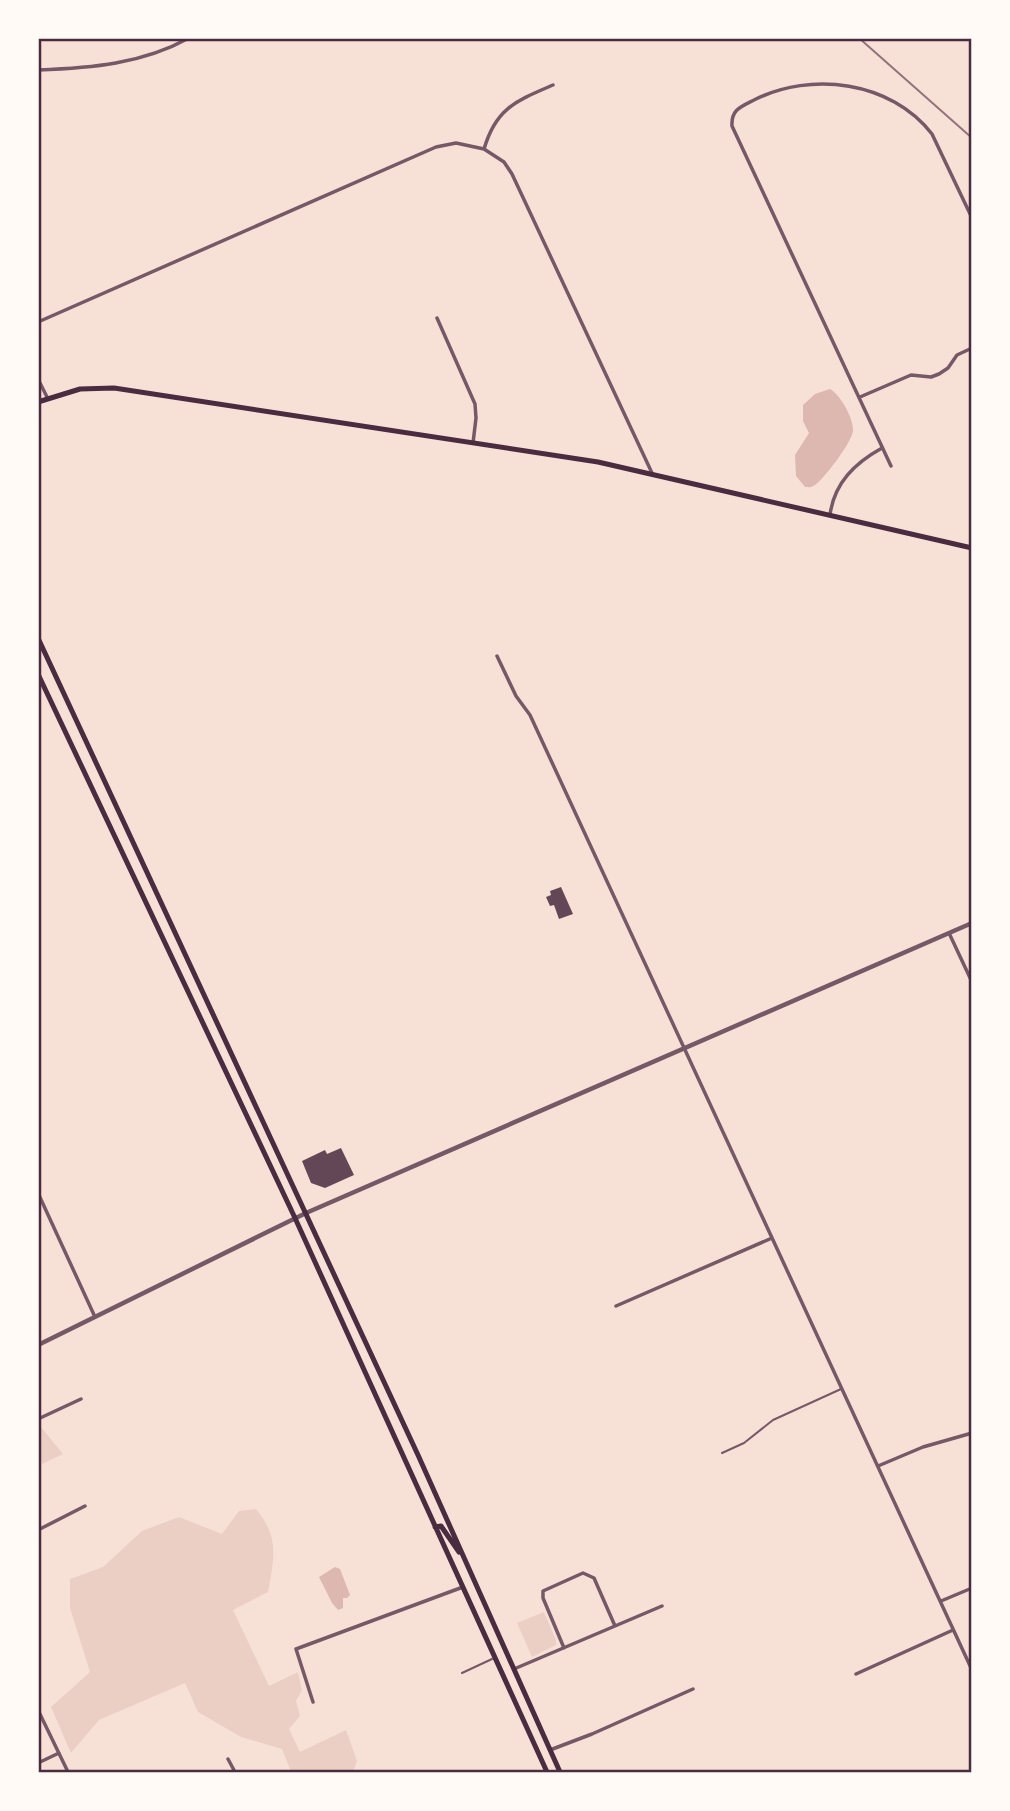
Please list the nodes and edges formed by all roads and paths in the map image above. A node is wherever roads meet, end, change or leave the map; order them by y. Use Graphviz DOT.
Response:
graph roads {
  1 [pos="189,38"];
  2 [pos="38,70"];
  3 [pos="553,85"];
  4 [pos="484,149"];
  5 [pos="971,218"];
  6 [pos="437,318"];
  7 [pos="38,322"];
  8 [pos="971,348"];
  9 [pos="38,379"];
  10 [pos="859,397"];
  11 [pos="48,399"];
  12 [pos="38,402"];
  13 [pos="473,443"];
  14 [pos="882,448"];
  15 [pos="891,466"];
  16 [pos="652,473"];
  17 [pos="830,515"];
  18 [pos="971,548"];
  19 [pos="38,638"];
  20 [pos="497,656"];
  21 [pos="38,674"];
  22 [pos="971,923"];
  23 [pos="949,933"];
  24 [pos="971,982"];
  25 [pos="685,1048"];
  26 [pos="38,1193"];
  27 [pos="306,1213"];
  28 [pos="295,1218"];
  29 [pos="772,1238"];
  30 [pos="616,1306"];
  31 [pos="95,1317"];
  32 [pos="38,1345"];
  33 [pos="842,1388"];
  34 [pos="81,1399"];
  35 [pos="38,1419"];
  36 [pos="971,1433"];
  37 [pos="722,1453"];
  38 [pos="878,1466"];
  39 [pos="85,1506"];
  40 [pos="435,1527"];
  41 [pos="38,1530"];
  42 [pos="468,1566"];
  43 [pos="463,1587"];
  44 [pos="971,1588"];
  45 [pos="941,1601"];
  46 [pos="663,1605"];
  47 [pos="615,1626"];
  48 [pos="953,1630"];
  49 [pos="564,1648"];
  50 [pos="496,1657"];
  51 [pos="514,1669"];
  52 [pos="971,1670"];
  53 [pos="463,1673"];
  54 [pos="856,1674"];
  55 [pos="693,1689"];
  56 [pos="313,1702"];
  57 [pos="38,1710"];
  58 [pos="550,1750"];
  59 [pos="59,1753"];
  60 [pos="228,1759"];
  61 [pos="38,1763"];
  62 [pos="68,1773"];
  63 [pos="235,1773"];
  64 [pos="547,1773"];
  65 [pos="559,1773"];
  1 -- 2 [label="street"];
  3 -- 4 [label="street"];
  4 -- 7 [label="street"];
  4 -- 16 [label="street"];
  5 -- 10 [label="street"];
  6 -- 13 [label="street"];
  8 -- 10 [label="street"];
  9 -- 11 [label="street"];
  10 -- 14 [label="street"];
  11 -- 12 [label="main road"];
  11 -- 13 [label="main road"];
  13 -- 16 [label="main road"];
  14 -- 15 [label="street"];
  14 -- 17 [label="street"];
  16 -- 17 [label="main road"];
  17 -- 18 [label="main road"];
  19 -- 27 [label="main road"];
  20 -- 25 [label="street"];
  21 -- 28 [label="main road"];
  22 -- 23 [label="street"];
  23 -- 24 [label="street"];
  23 -- 25 [label="street"];
  25 -- 27 [label="street"];
  25 -- 29 [label="street"];
  26 -- 31 [label="street"];
  27 -- 28 [label="street"];
  27 -- 42 [label="main road"];
  28 -- 31 [label="street"];
  28 -- 40 [label="main road"];
  29 -- 30 [label="street"];
  29 -- 33 [label="street"];
  31 -- 32 [label="street"];
  33 -- 37 [label="lane"];
  33 -- 38 [label="street"];
  34 -- 35 [label="street"];
  36 -- 38 [label="street"];
  38 -- 45 [label="street"];
  39 -- 41 [label="street"];
  40 -- 42 [label="main road"];
  40 -- 43 [label="main road"];
  42 -- 51 [label="main road"];
  43 -- 50 [label="main road"];
  43 -- 56 [label="street"];
  44 -- 45 [label="street"];
  45 -- 48 [label="street"];
  46 -- 47 [label="street"];
  47 -- 49 [label="street"];
  47 -- 49 [label="street"];
  48 -- 52 [label="street"];
  48 -- 54 [label="street"];
  49 -- 51 [label="street"];
  50 -- 53 [label="lane"];
  50 -- 64 [label="main road"];
  51 -- 58 [label="main road"];
  55 -- 58 [label="street"];
  57 -- 59 [label="street"];
  58 -- 65 [label="main road"];
  59 -- 61 [label="street"];
  59 -- 62 [label="street"];
  60 -- 63 [label="street"];
}
